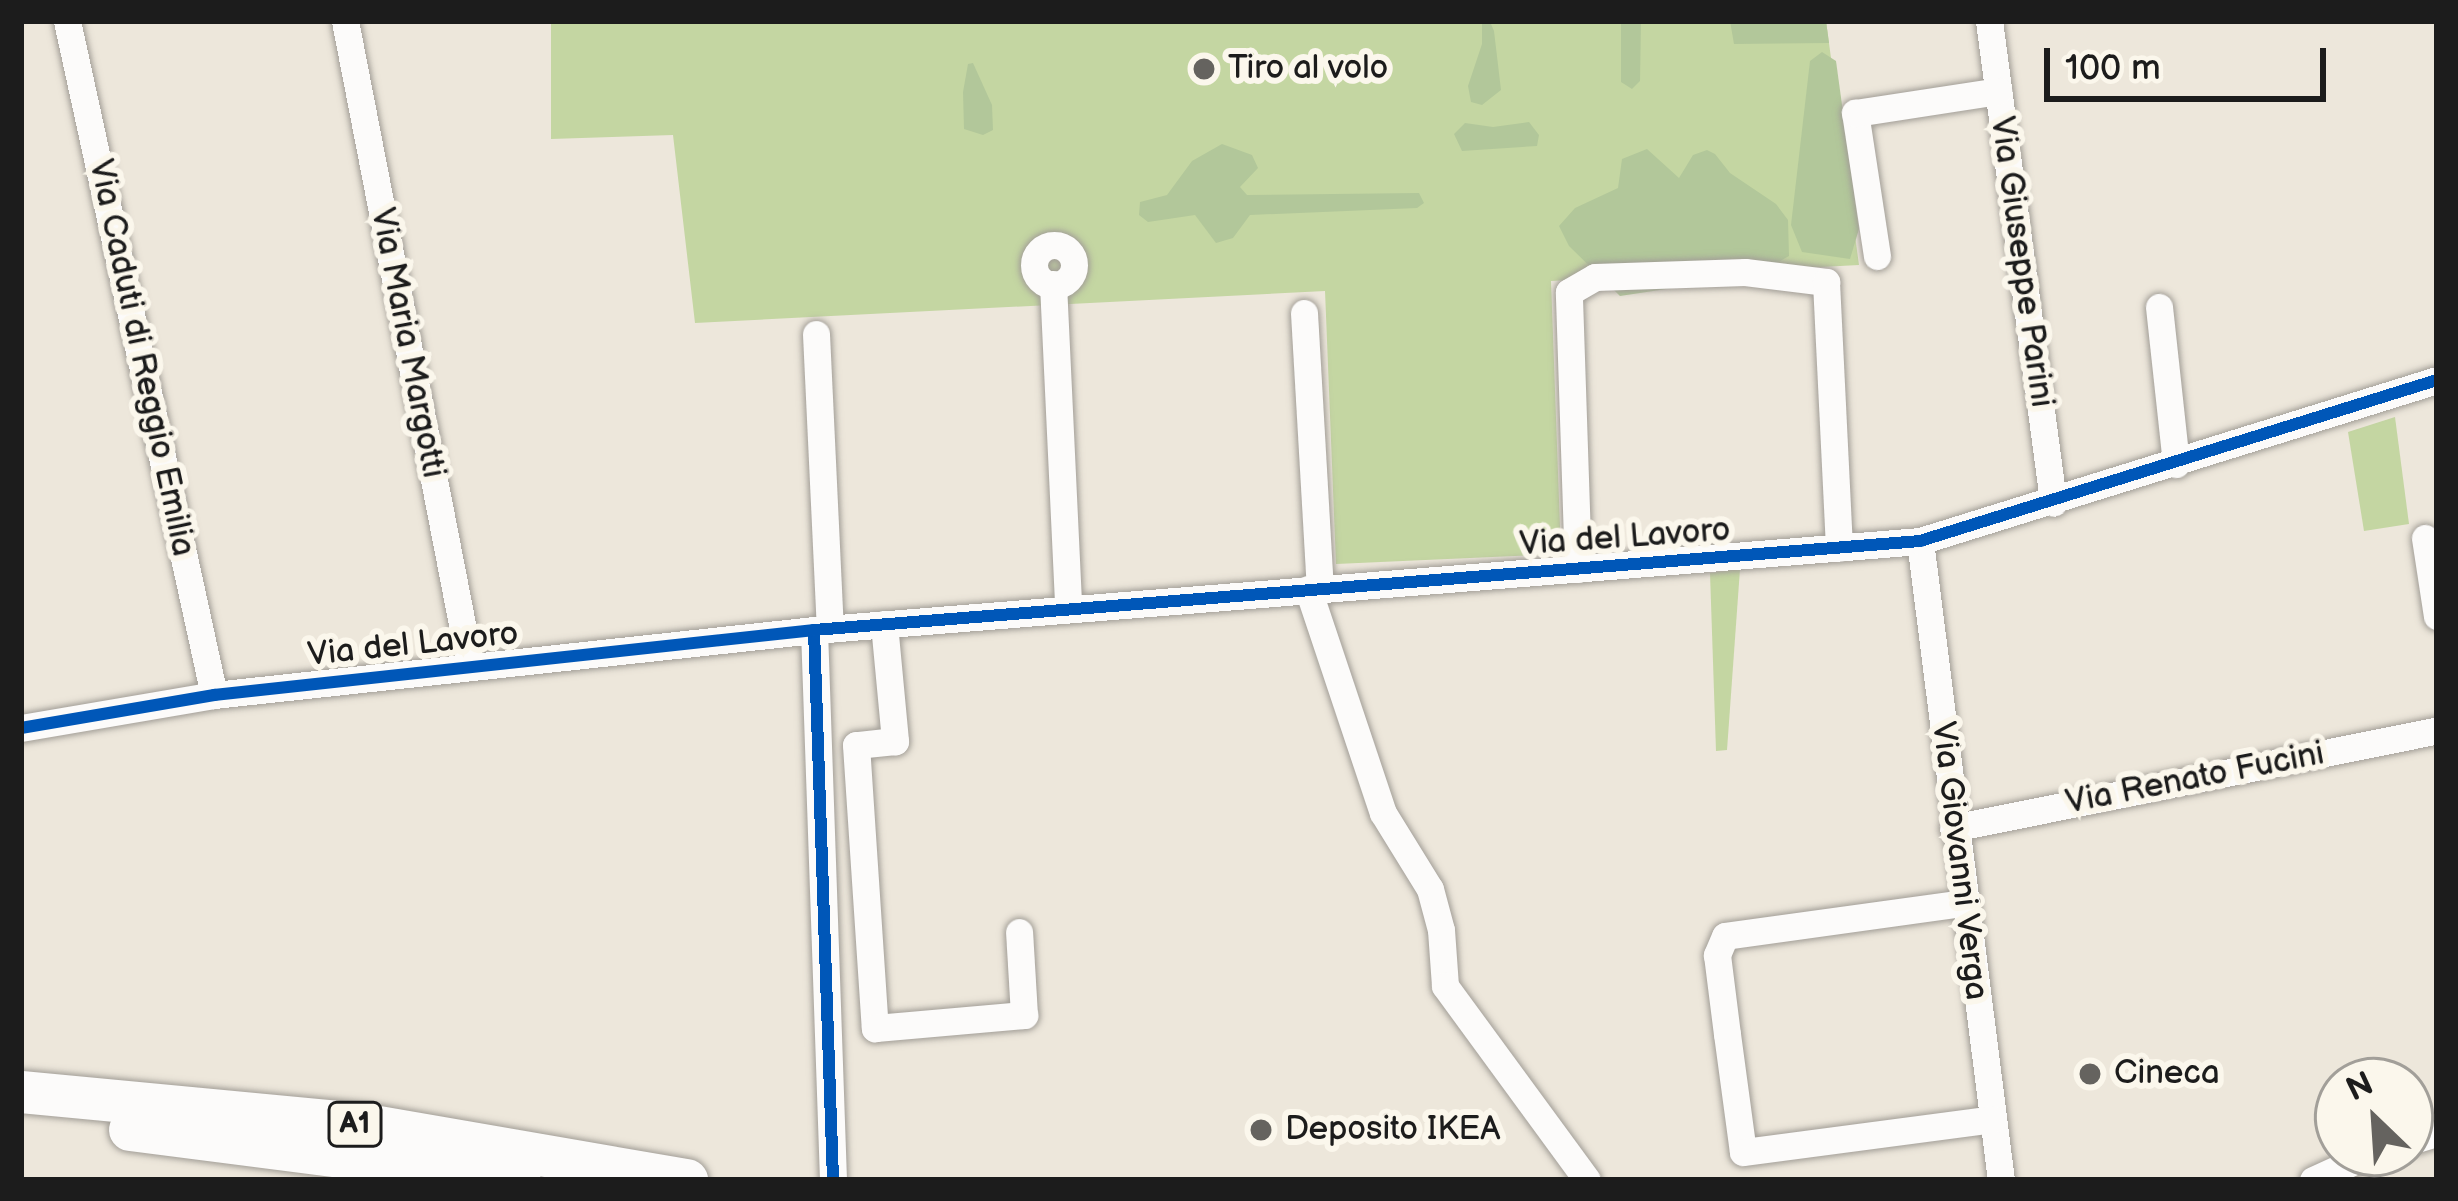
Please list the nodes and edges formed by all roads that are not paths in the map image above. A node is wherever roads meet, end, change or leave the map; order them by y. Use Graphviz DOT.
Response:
graph roads {
  1 [pos="67,21"];
  2 [pos="345,21"];
  3 [pos="1989,21"];
  4 [pos="1998,91"];
  5 [pos="1877,256"];
  6 [pos="1053,284"];
  7 [pos="2159,307"];
  8 [pos="1304,313"];
  9 [pos="816,334"];
  10 [pos="2431,380"];
  11 [pos="2176,464"];
  12 [pos="2054,503"];
  13 [pos="2425,538"];
  14 [pos="1920,541"];
  15 [pos="1839,548"];
  16 [pos="1578,569"];
  17 [pos="1314,588"];
  18 [pos="1068,608"];
  19 [pos="2437,616"];
  20 [pos="884,624"];
  21 [pos="822,629"];
  22 [pos="470,665"];
  23 [pos="214,694"];
  24 [pos="21,728"];
  25 [pos="2437,730"];
  26 [pos="1953,828"];
  27 [pos="1963,903"];
  28 [pos="1019,932"];
  29 [pos="21,1092"];
  30 [pos="1993,1119"];
  31 [pos="21,1121"];
  32 [pos="520,1180"];
  33 [pos="687,1180"];
  34 [pos="833,1180"];
  35 [pos="1587,1180"];
  36 [pos="2001,1180"];
  1 -- 23 [label="street, Via Caduti di Reggio Emilia"];
  2 -- 22 [label="street, Via Maria Margotti"];
  3 -- 4 [label="street, Via Giuseppe Parini"];
  4 -- 5 [label="street"];
  4 -- 12 [label="street, Via Giuseppe Parini"];
  6 -- 18 [label="street"];
  7 -- 11 [label="street"];
  8 -- 17 [label="street"];
  9 -- 21 [label="street"];
  10 -- 11 [label="street, Via del Lavoro"];
  11 -- 12 [label="street, Via del Lavoro"];
  12 -- 14 [label="street, Via del Lavoro"];
  13 -- 19 [label="street"];
  14 -- 15 [label="street, Via del Lavoro"];
  14 -- 26 [label="street, Via Giovanni Verga"];
  15 -- 16 [label="street, Via del Lavoro"];
  15 -- 16 [label="street"];
  16 -- 17 [label="street, Via del Lavoro"];
  17 -- 18 [label="street, Via del Lavoro"];
  17 -- 35 [label="street"];
  18 -- 20 [label="street, Via del Lavoro"];
  20 -- 21 [label="street, Via del Lavoro"];
  20 -- 28 [label="street"];
  21 -- 22 [label="street, Via del Lavoro"];
  21 -- 34 [label="street"];
  22 -- 23 [label="street, Via del Lavoro"];
  23 -- 24 [label="street, Via del Lavoro"];
  25 -- 26 [label="street, Via Renato Fucini"];
  26 -- 27 [label="street, Via Giovanni Verga"];
  27 -- 30 [label="street, Via Giovanni Verga"];
  27 -- 30 [label="street"];
  29 -- 33 [label="highway, A1"];
  30 -- 36 [label="street, Via Giovanni Verga"];
  31 -- 32 [label="highway, A1"];
}
